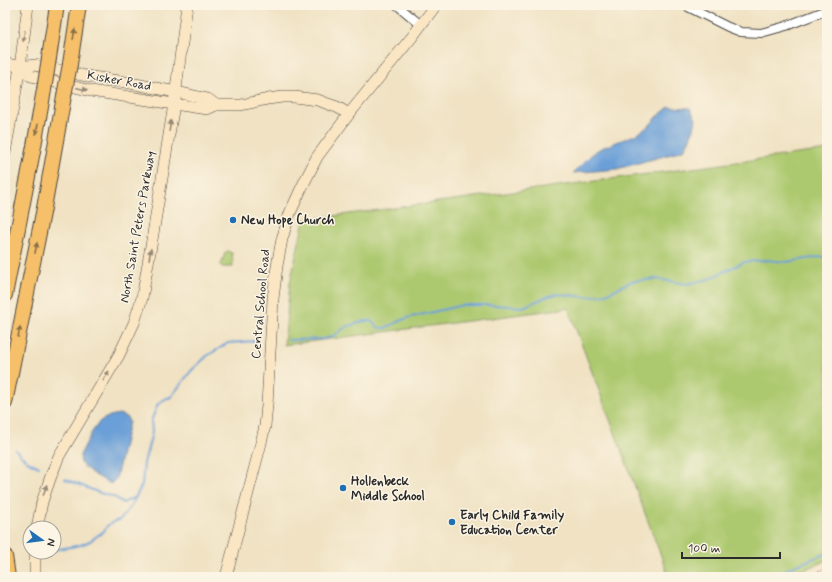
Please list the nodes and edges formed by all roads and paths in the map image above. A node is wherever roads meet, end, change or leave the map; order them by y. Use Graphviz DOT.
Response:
graph roads {
  1 [pos="28,5"];
  2 [pos="57,5"];
  3 [pos="79,5"];
  4 [pos="187,5"];
  5 [pos="397,5"];
  6 [pos="436,5"];
  7 [pos="684,5"];
  8 [pos="827,10"];
  9 [pos="421,25"];
  10 [pos="5,63"];
  11 [pos="20,67"];
  12 [pos="176,92"];
  13 [pos="174,104"];
  14 [pos="216,105"];
  15 [pos="349,114"];
  16 [pos="5,153"];
  17 [pos="5,295"];
  18 [pos="6,401"];
  19 [pos="5,415"];
  20 [pos="39,520"];
  21 [pos="5,556"];
  22 [pos="35,560"];
  23 [pos="827,574"];
  24 [pos="8,577"];
  25 [pos="35,577"];
  26 [pos="226,577"];
  27 [pos="821,577"];
  1 -- 11 [label="main road, one-way"];
  2 -- 17 [label="highway, one-way, bridge"];
  18 -- 3 [label="highway, one-way, bridge"];
  4 -- 12 [label="main road, North Saint Peters Parkway"];
  5 -- 9 [label="street"];
  6 -- 9 [label="main road, Central School Road"];
  7 -- 8 [label="street"];
  9 -- 15 [label="main road, Central School Road"];
  10 -- 11 [label="main road, Kisker Road"];
  11 -- 12 [label="main road, Kisker Road"];
  11 -- 13 [label="main road, Kisker Road, one-way"];
  11 -- 16 [label="main road"];
  12 -- 13 [label="main road, North Saint Peters Parkway"];
  12 -- 14 [label="main road, Kisker Road"];
  13 -- 14 [label="main road, Kisker Road"];
  20 -- 13 [label="main road, North Saint Peters Parkway, one-way"];
  14 -- 15 [label="main road, Kisker Road"];
  15 -- 26 [label="main road, Central School Road"];
  18 -- 19 [label="highway"];
  21 -- 24 [label="highway"];
  22 -- 25 [label="main road"];
  23 -- 27 [label="main road"];
}
